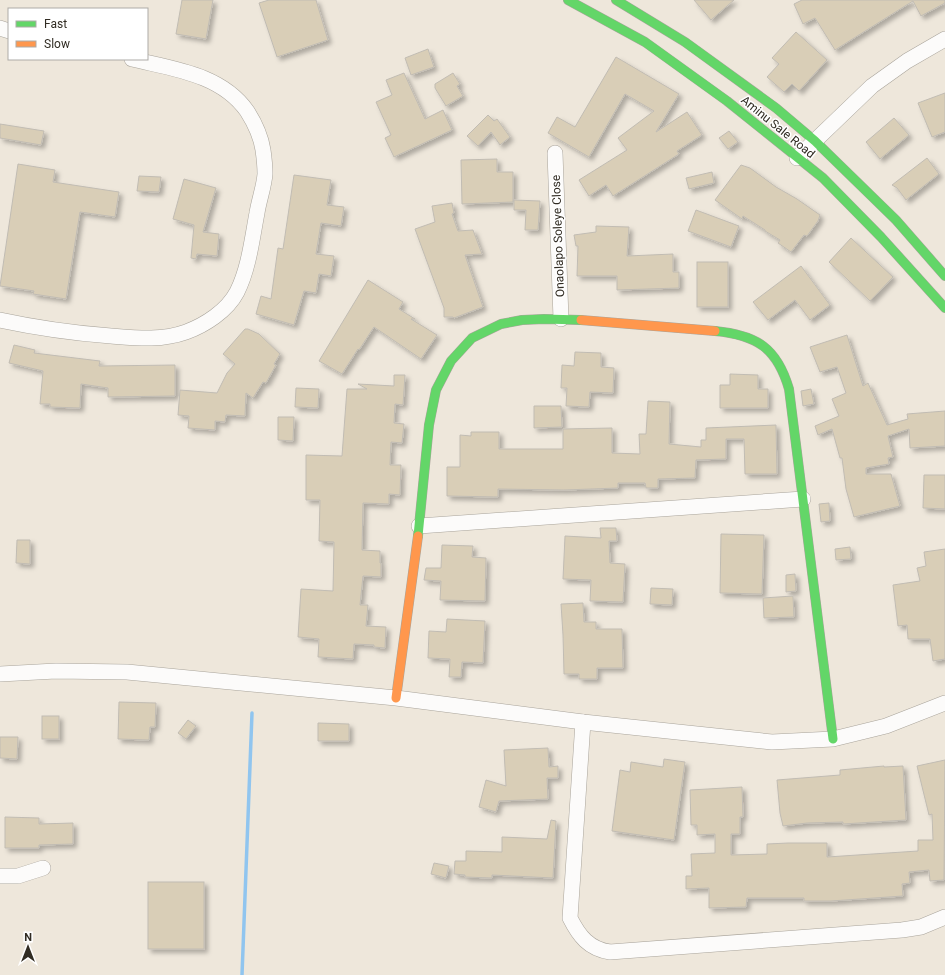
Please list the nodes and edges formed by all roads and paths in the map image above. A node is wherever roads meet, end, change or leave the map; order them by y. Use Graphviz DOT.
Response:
graph roads {
  1 [pos="568,0"];
  2 [pos="616,0"];
  3 [pos="943,43"];
  4 [pos="136,60"];
  5 [pos="815,141"];
  6 [pos="555,152"];
  7 [pos="797,158"];
  8 [pos="945,276"];
  9 [pos="945,308"];
  10 [pos="561,319"];
  11 [pos="0,320"];
  12 [pos="803,498"];
  13 [pos="419,526"];
  14 [pos="0,674"];
  15 [pos="396,698"];
  16 [pos="945,703"];
  17 [pos="583,722"];
  18 [pos="833,739"];
  19 [pos="43,868"];
  20 [pos="0,876"];
  21 [pos="945,917"];
  1 -- 7 [label="street, Aminu Sale Road"];
  2 -- 5 [label="street, Aminu Sale Road"];
  3 -- 5 [label="street"];
  4 -- 11 [label="street"];
  5 -- 7 [label="street"];
  5 -- 8 [label="street, Aminu Sale Road"];
  6 -- 10 [label="street, Onaolapo Soleye Close"];
  7 -- 9 [label="street, Aminu Sale Road"];
  10 -- 12 [label="street"];
  10 -- 13 [label="street"];
  12 -- 13 [label="street"];
  12 -- 18 [label="street"];
  13 -- 15 [label="street"];
  14 -- 15 [label="street"];
  15 -- 17 [label="street"];
  16 -- 18 [label="street"];
  17 -- 18 [label="street"];
  17 -- 21 [label="street"];
  19 -- 20 [label="street"];
}
